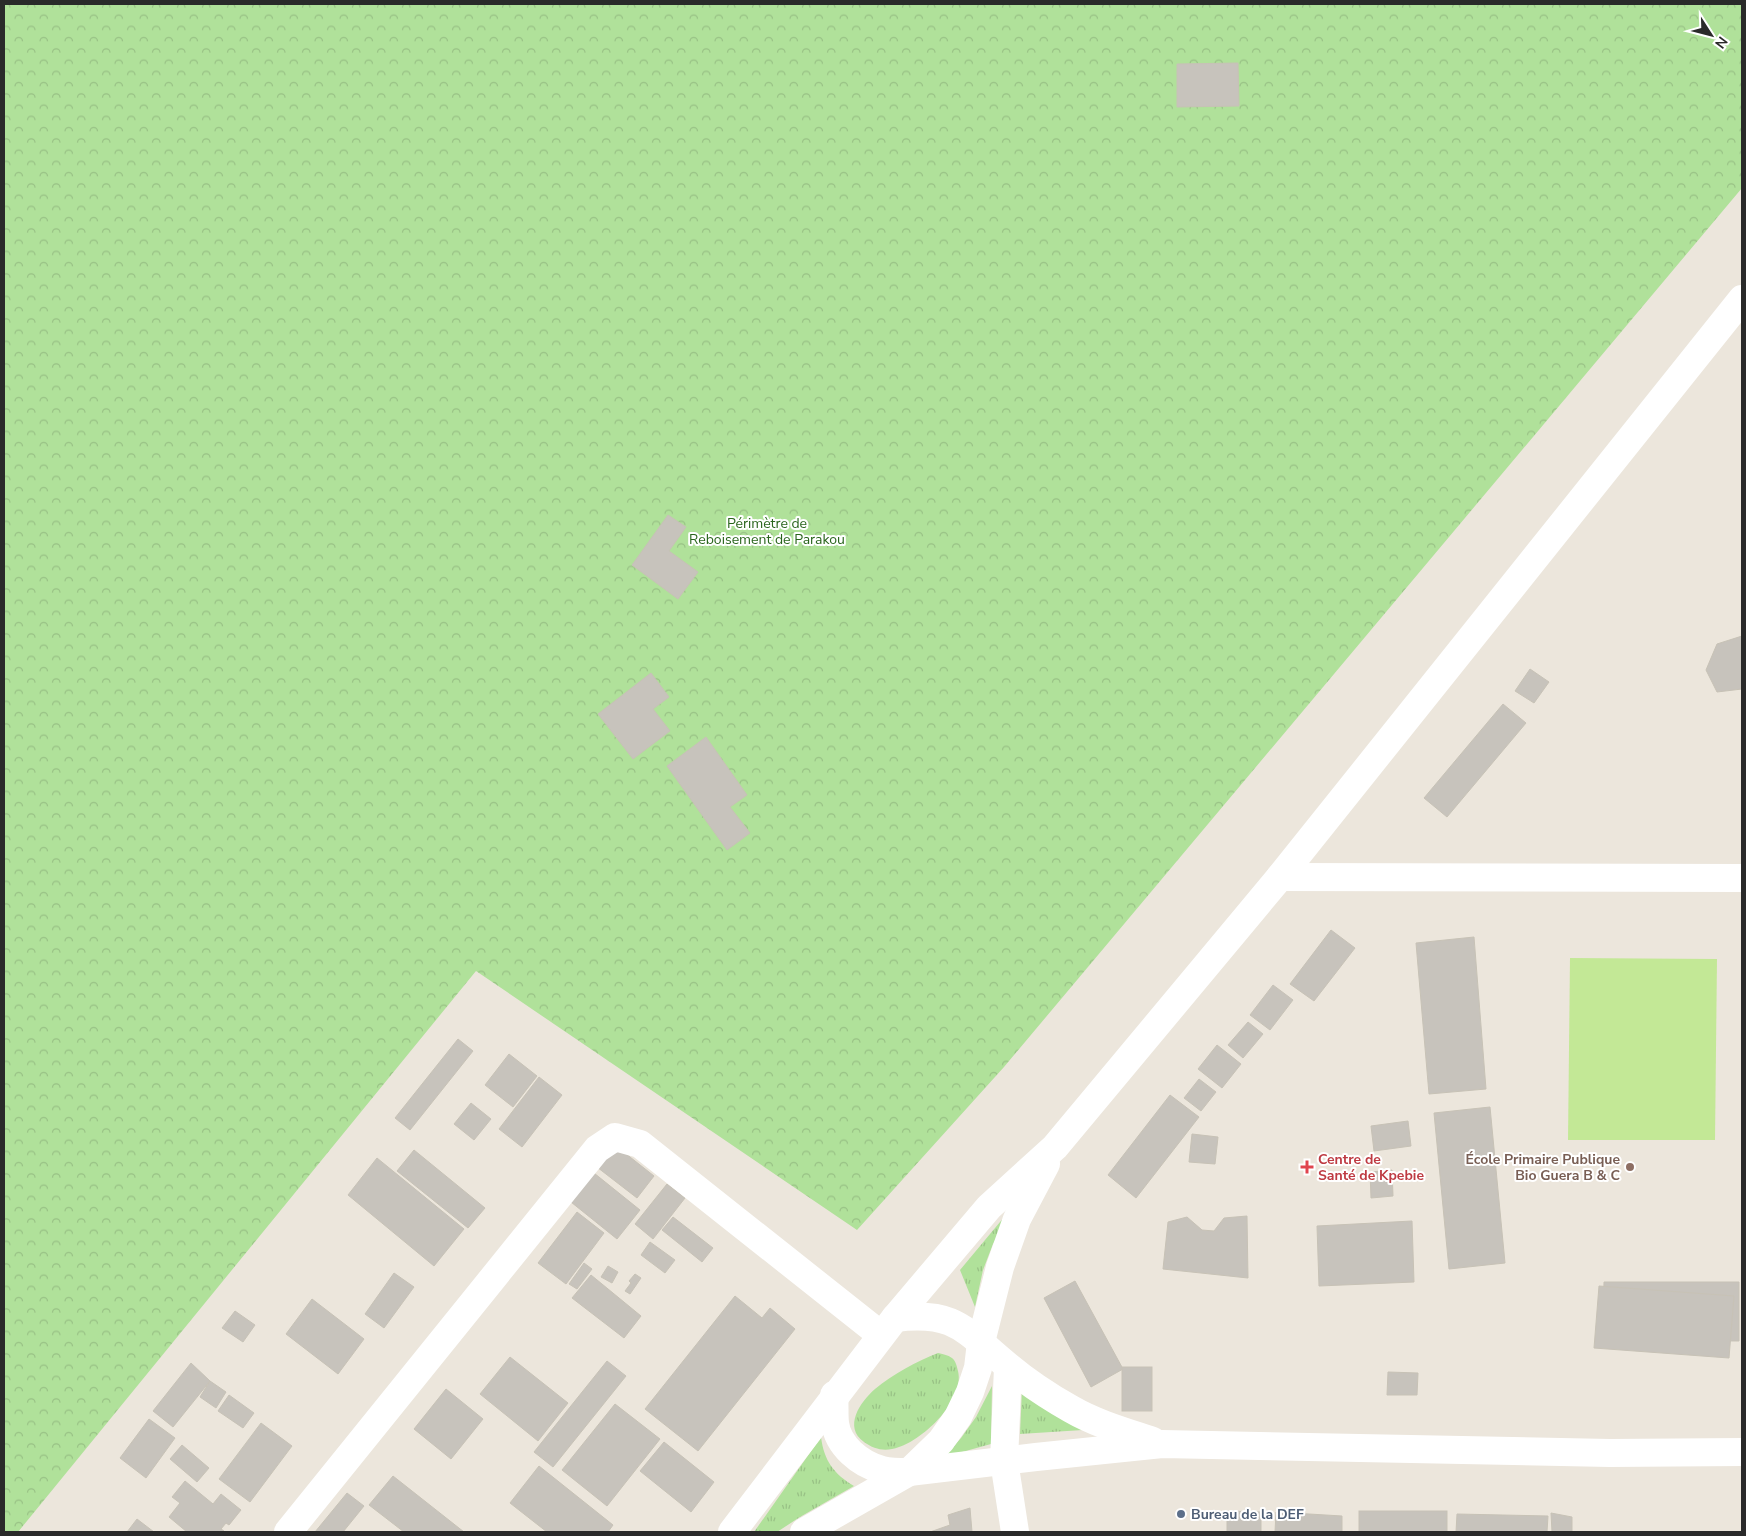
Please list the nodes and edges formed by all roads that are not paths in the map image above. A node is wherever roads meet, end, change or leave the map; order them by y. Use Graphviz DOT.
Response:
graph roads {
  1 [pos="1742,299"];
  2 [pos="1280,877"];
  3 [pos="1742,878"];
  4 [pos="1055,1147"];
  5 [pos="888,1327"];
  6 [pos="981,1342"];
  7 [pos="1008,1367"];
  8 [pos="834,1395"];
  9 [pos="1162,1444"];
  10 [pos="1742,1452"];
  11 [pos="1004,1461"];
  12 [pos="909,1472"];
  13 [pos="288,1532"];
  14 [pos="732,1532"];
  15 [pos="804,1532"];
  16 [pos="1015,1532"];
  1 -- 2 [label="street"];
  2 -- 3 [label="street"];
  2 -- 4 [label="street"];
  4 -- 5 [label="street"];
  4 -- 6 [label="street"];
  5 -- 6 [label="street"];
  5 -- 8 [label="street"];
  5 -- 13 [label="street"];
  6 -- 7 [label="street"];
  6 -- 12 [label="street"];
  7 -- 9 [label="street"];
  7 -- 11 [label="street"];
  8 -- 12 [label="street"];
  8 -- 14 [label="street"];
  9 -- 10 [label="street"];
  9 -- 11 [label="street"];
  11 -- 12 [label="street"];
  11 -- 16 [label="street"];
  12 -- 15 [label="street"];
}
